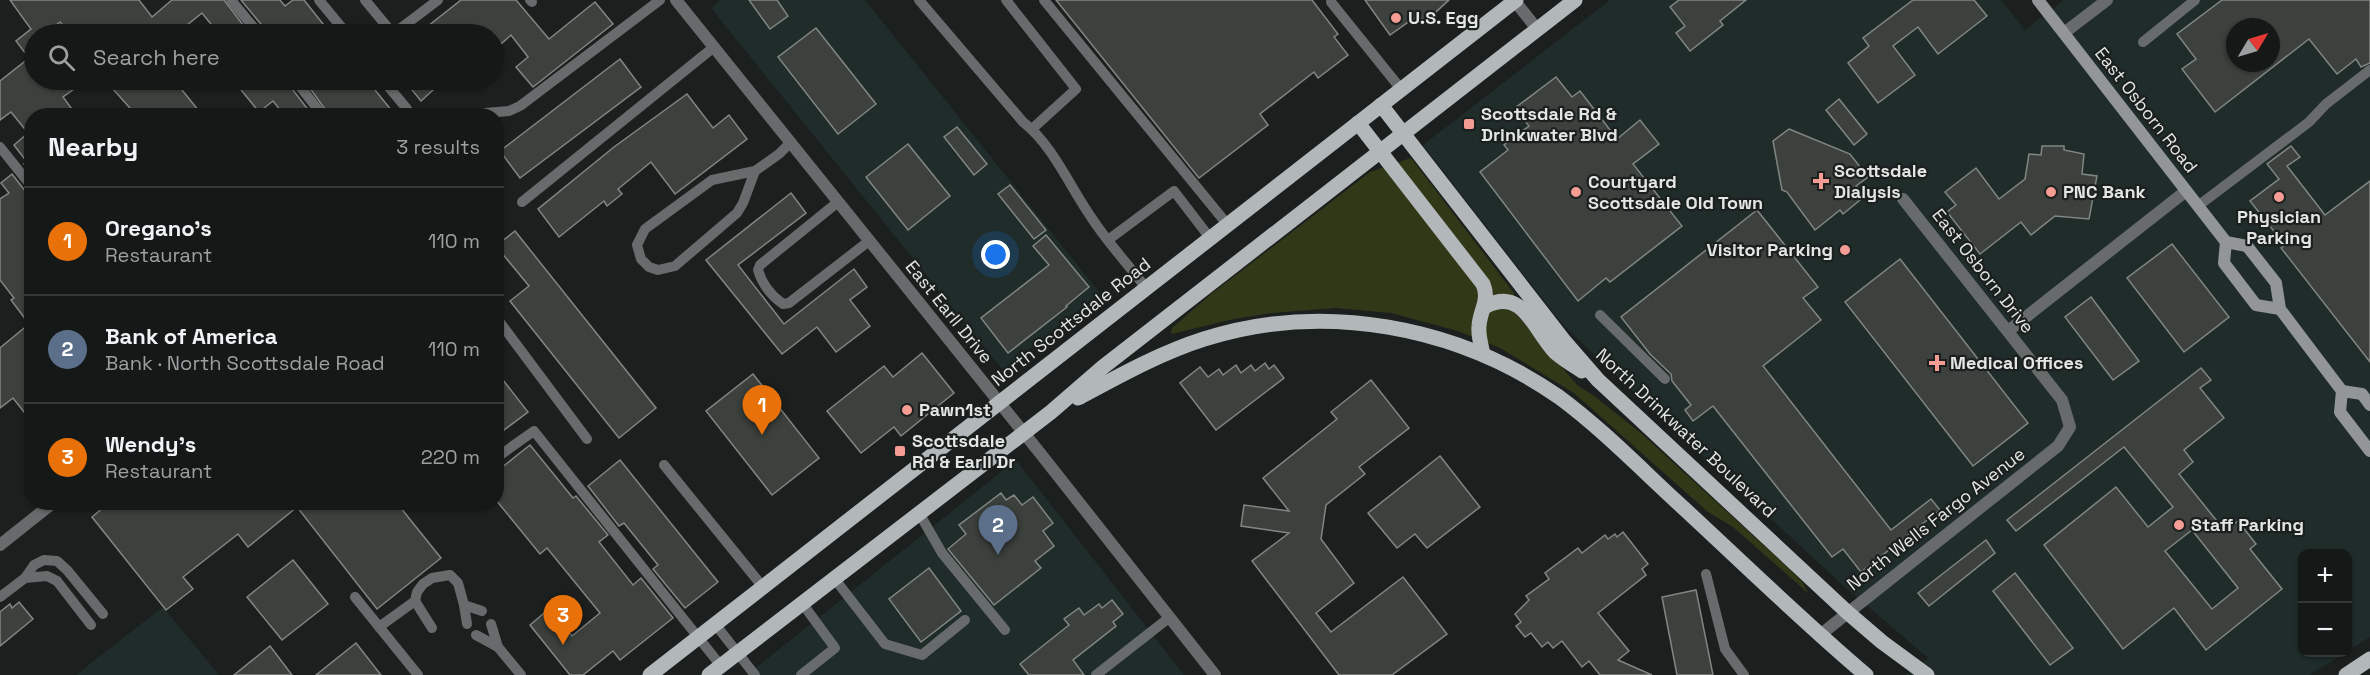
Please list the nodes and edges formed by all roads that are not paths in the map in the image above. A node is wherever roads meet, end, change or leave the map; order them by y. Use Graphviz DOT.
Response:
graph roads {
  1 [pos="231,0"];
  2 [pos="319,0"];
  3 [pos="365,0"];
  4 [pos="438,0"];
  5 [pos="660,0"];
  6 [pos="919,0"];
  7 [pos="1006,0"];
  8 [pos="1044,0"];
  9 [pos="1515,0"];
  10 [pos="1575,0"];
  11 [pos="2038,0"];
  12 [pos="2107,0"];
  13 [pos="2195,0"];
  14 [pos="680,1"];
  15 [pos="1331,2"];
  16 [pos="251,24"];
  17 [pos="339,24"];
  18 [pos="384,24"];
  19 [pos="406,24"];
  20 [pos="1537,29"];
  21 [pos="2064,33"];
  22 [pos="2143,42"];
  23 [pos="714,47"];
  24 [pos="2370,70"];
  25 [pos="303,90"];
  26 [pos="391,90"];
  27 [pos="1401,90"];
  28 [pos="1381,105"];
  29 [pos="317,108"];
  30 [pos="405,108"];
  31 [pos="504,111"];
  32 [pos="1358,123"];
  33 [pos="1032,129"];
  34 [pos="1403,133"];
  35 [pos="790,142"];
  36 [pos="0,147"];
  37 [pos="1380,151"];
  38 [pos="755,171"];
  39 [pos="24,177"];
  40 [pos="2186,191"];
  41 [pos="1903,199"];
  42 [pos="522,202"];
  43 [pos="838,202"];
  44 [pos="2198,206"];
  45 [pos="1227,224"];
  46 [pos="1210,238"];
  47 [pos="1108,240"];
  48 [pos="869,241"];
  49 [pos="2226,242"];
  50 [pos="1146,288"];
  51 [pos="1486,306"];
  52 [pos="2280,309"];
  53 [pos="1600,315"];
  54 [pos="504,329"];
  55 [pos="2008,331"];
  56 [pos="1483,354"];
  57 [pos="1665,379"];
  58 [pos="1608,391"];
  59 [pos="2342,391"];
  60 [pos="1000,403"];
  61 [pos="2370,405"];
  62 [pos="1051,412"];
  63 [pos="2070,427"];
  64 [pos="1024,433"];
  65 [pos="587,439"];
  66 [pos="2370,451"];
  67 [pos="504,452"];
  68 [pos="664,465"];
  69 [pos="44,510"];
  70 [pos="919,513"];
  71 [pos="0,545"];
  72 [pos="1706,574"];
  73 [pos="25,578"];
  74 [pos="834,578"];
  75 [pos="763,587"];
  76 [pos="0,597"];
  77 [pos="355,597"];
  78 [pos="415,601"];
  79 [pos="802,603"];
  80 [pos="464,605"];
  81 [pos="1847,612"];
  82 [pos="103,614"];
  83 [pos="1170,617"];
  84 [pos="965,620"];
  85 [pos="91,624"];
  86 [pos="715,624"];
  87 [pos="379,627"];
  88 [pos="432,628"];
  89 [pos="483,630"];
  90 [pos="1005,630"];
  91 [pos="1820,635"];
  92 [pos="698,638"];
  93 [pos="737,654"];
  94 [pos="2370,659"];
  95 [pos="715,670"];
  96 [pos="660,672"];
  97 [pos="418,675"];
  98 [pos="521,675"];
  99 [pos="754,675"];
  100 [pos="801,675"];
  101 [pos="1096,675"];
  102 [pos="1215,675"];
  103 [pos="1744,675"];
  104 [pos="1866,675"];
  105 [pos="1927,675"];
  106 [pos="2346,675"];
  1 -- 16 [label="lane"];
  2 -- 17 [label="lane"];
  3 -- 18 [label="lane"];
  4 -- 19 [label="lane"];
  5 -- 31 [label="lane"];
  6 -- 33 [label="lane"];
  7 -- 33 [label="lane"];
  8 -- 45 [label="lane"];
  9 -- 20 [label="street"];
  9 -- 27 [label="main road, North Scottsdale Road"];
  10 -- 20 [label="main road"];
  11 -- 21 [label="main road, East Osborn Road"];
  12 -- 21 [label="street"];
  13 -- 22 [label="lane"];
  14 -- 23 [label="street, East Earll Drive"];
  15 -- 27 [label="lane"];
  20 -- 34 [label="main road"];
  21 -- 40 [label="main road, East Osborn Road"];
  23 -- 35 [label="street, East Earll Drive"];
  23 -- 42 [label="lane"];
  24 -- 44 [label="lane"];
  25 -- 29 [label="lane"];
  26 -- 30 [label="lane"];
  27 -- 28 [label="main road, North Scottsdale Road"];
  28 -- 32 [label="main road, North Scottsdale Road"];
  28 -- 34 [label="main road, North Drinkwater Boulevard"];
  32 -- 37 [label="main road"];
  32 -- 45 [label="main road, North Scottsdale Road"];
  33 -- 47 [label="lane"];
  34 -- 37 [label="main road"];
  34 -- 58 [label="main road, North Drinkwater Boulevard"];
  35 -- 38 [label="lane"];
  35 -- 43 [label="street, East Earll Drive"];
  36 -- 39 [label="lane"];
  37 -- 51 [label="main road"];
  37 -- 62 [label="main road"];
  38 -- 38 [label="lane"];
  40 -- 44 [label="main road, East Osborn Road"];
  40 -- 55 [label="street"];
  41 -- 55 [label="street, East Osborn Drive"];
  43 -- 48 [label="street, East Earll Drive"];
  43 -- 48 [label="lane"];
  44 -- 49 [label="main road, East Osborn Road"];
  45 -- 46 [label="main road, North Scottsdale Road"];
  46 -- 47 [label="lane"];
  46 -- 50 [label="main road, North Scottsdale Road"];
  47 -- 50 [label="lane"];
  48 -- 60 [label="street, East Earll Drive"];
  49 -- 52 [label="main road, East Osborn Road"];
  49 -- 52 [label="main road"];
  50 -- 60 [label="main road, North Scottsdale Road"];
  51 -- 56 [label="main road"];
  51 -- 58 [label="main road"];
  52 -- 59 [label="main road, East Osborn Road"];
  53 -- 57 [label="lane"];
  54 -- 65 [label="lane"];
  55 -- 63 [label="street, East Osborn Drive"];
  56 -- 62 [label="main road"];
  56 -- 91 [label="main road"];
  58 -- 81 [label="main road, North Drinkwater Boulevard"];
  59 -- 61 [label="main road, East Osborn Road"];
  59 -- 66 [label="main road"];
  60 -- 64 [label="street, East Earll Drive"];
  60 -- 75 [label="main road, North Scottsdale Road"];
  62 -- 64 [label="main road"];
  63 -- 81 [label="street, North Wells Fargo Avenue"];
  64 -- 70 [label="main road"];
  64 -- 83 [label="street, East Earll Drive"];
  67 -- 92 [label="lane"];
  68 -- 75 [label="lane"];
  69 -- 71 [label="street"];
  70 -- 74 [label="main road"];
  70 -- 90 [label="lane"];
  72 -- 103 [label="lane"];
  73 -- 76 [label="lane"];
  73 -- 82 [label="lane"];
  73 -- 85 [label="lane"];
  74 -- 79 [label="main road"];
  74 -- 84 [label="lane"];
  75 -- 86 [label="main road, North Scottsdale Road"];
  77 -- 87 [label="lane"];
  78 -- 80 [label="lane"];
  78 -- 87 [label="lane"];
  78 -- 88 [label="lane"];
  79 -- 93 [label="main road"];
  79 -- 100 [label="lane"];
  80 -- 80 [label="lane"];
  81 -- 91 [label="street, North Wells Fargo Avenue"];
  81 -- 105 [label="main road, North Drinkwater Boulevard"];
  83 -- 101 [label="lane"];
  83 -- 102 [label="street, East Earll Drive"];
  86 -- 92 [label="main road, North Scottsdale Road"];
  86 -- 93 [label="lane"];
  87 -- 97 [label="lane"];
  89 -- 98 [label="lane"];
  91 -- 104 [label="main road"];
  92 -- 95 [label="lane"];
  92 -- 96 [label="main road, North Scottsdale Road"];
  93 -- 95 [label="main road"];
  93 -- 99 [label="lane"];
  94 -- 106 [label="main road"];
}
